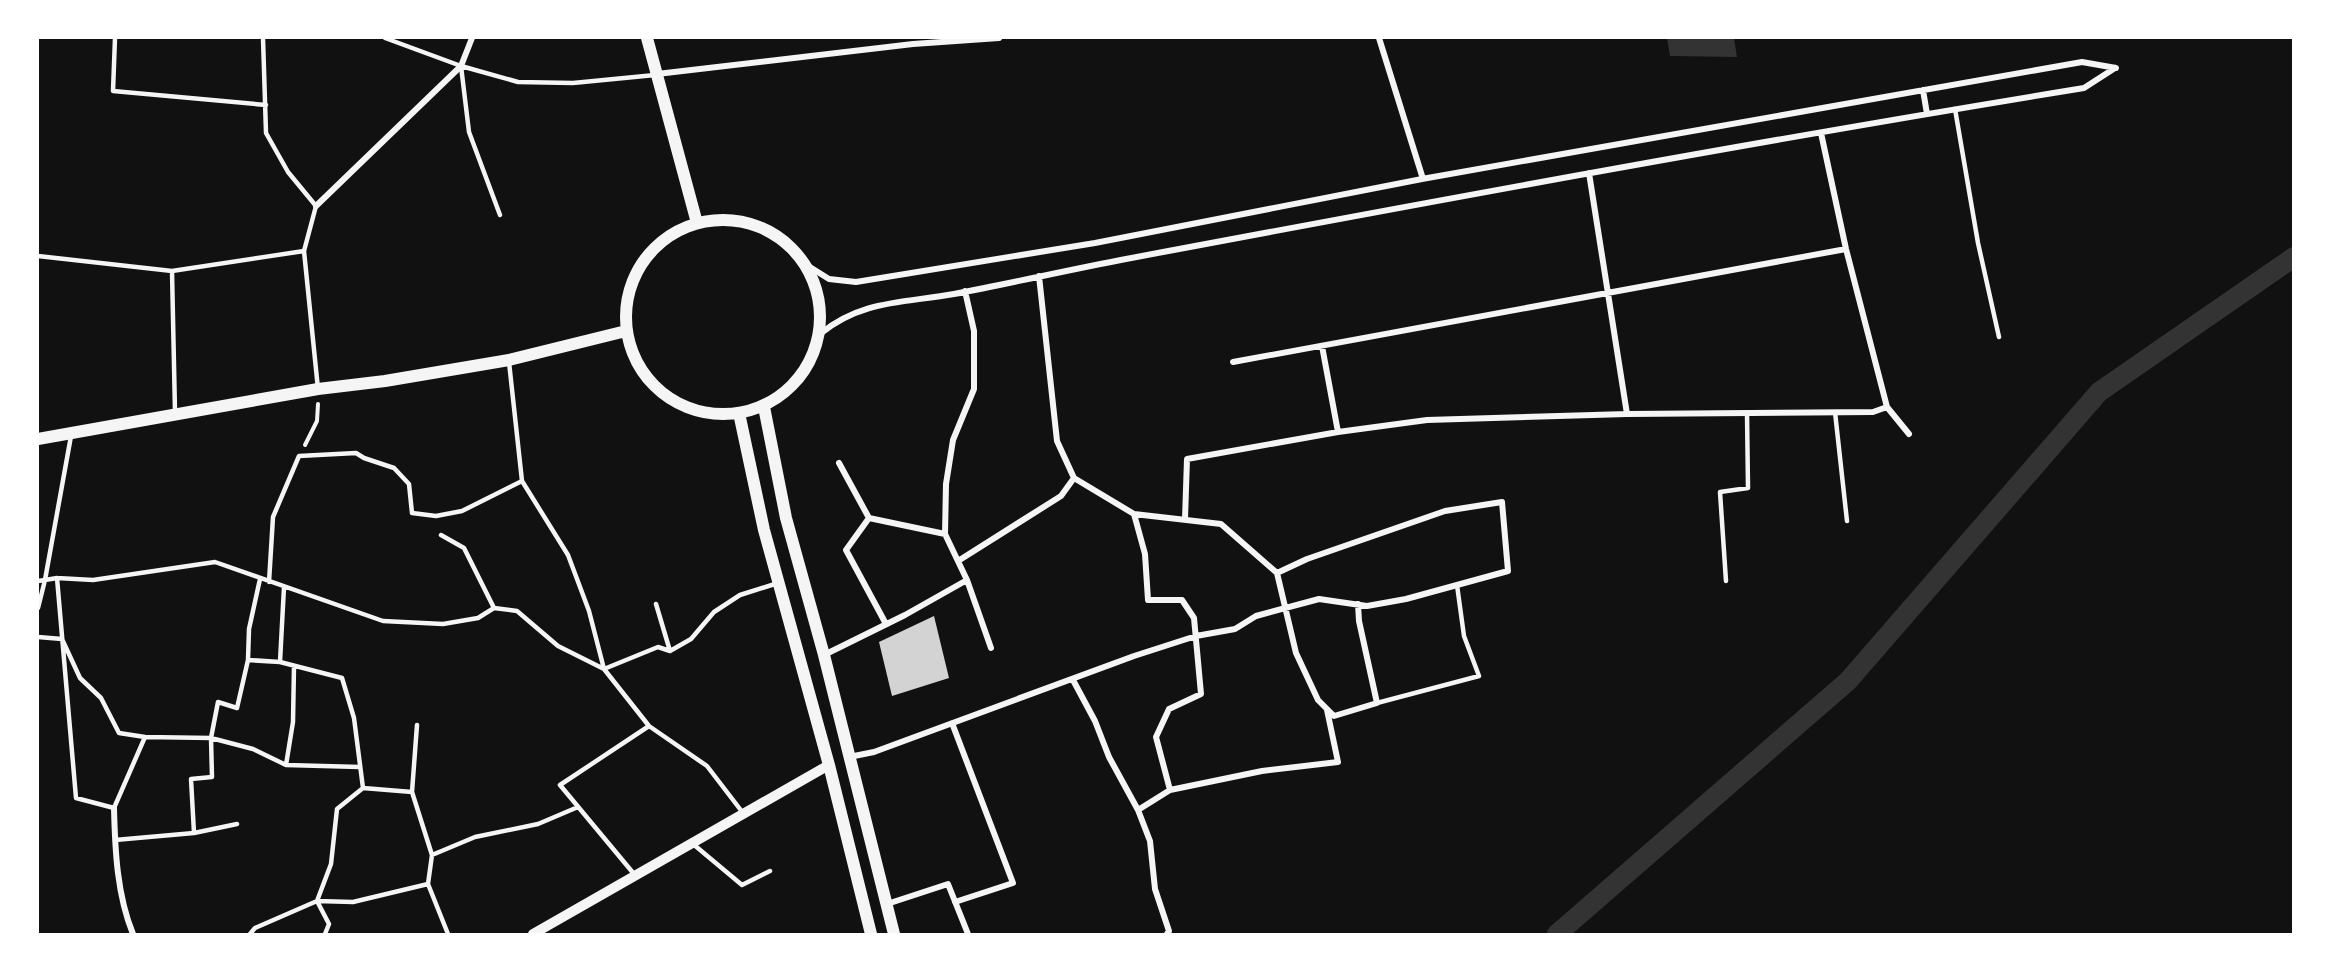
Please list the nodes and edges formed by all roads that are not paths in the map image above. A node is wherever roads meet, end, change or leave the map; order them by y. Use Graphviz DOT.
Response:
graph roads {
  1 [pos="115,38"];
  2 [pos="263,38"];
  3 [pos="385,38"];
  4 [pos="472,38"];
  5 [pos="647,38"];
  6 [pos="999,38"];
  7 [pos="1379,38"];
  8 [pos="461,66"];
  9 [pos="657,74"];
  10 [pos="1923,90"];
  11 [pos="266,105"];
  12 [pos="1955,109"];
  13 [pos="1927,114"];
  14 [pos="1821,133"];
  15 [pos="1589,173"];
  16 [pos="1423,179"];
  17 [pos="316,206"];
  18 [pos="500,215"];
  19 [pos="697,223"];
  20 [pos="1846,249"];
  21 [pos="304,251"];
  22 [pos="38,256"];
  23 [pos="805,264"];
  24 [pos="172,271"];
  25 [pos="1039,276"];
  26 [pos="965,291"];
  27 [pos="1608,293"];
  28 [pos="626,331"];
  29 [pos="820,334"];
  30 [pos="1999,337"];
  31 [pos="1322,346"];
  32 [pos="509,360"];
  33 [pos="1233,362"];
  34 [pos="318,388"];
  35 [pos="764,407"];
  36 [pos="1887,407"];
  37 [pos="1835,412"];
  38 [pos="739,413"];
  39 [pos="1747,413"];
  40 [pos="175,414"];
  41 [pos="1627,414"];
  42 [pos="1338,432"];
  43 [pos="72,433"];
  44 [pos="1909,434"];
  45 [pos="38,439"];
  46 [pos="839,463"];
  47 [pos="1074,478"];
  48 [pos="522,482"];
  49 [pos="1134,514"];
  50 [pos="869,518"];
  51 [pos="1185,519"];
  52 [pos="1847,521"];
  53 [pos="945,534"];
  54 [pos="441,535"];
  55 [pos="958,561"];
  56 [pos="1277,573"];
  57 [pos="57,578"];
  58 [pos="260,579"];
  59 [pos="45,580"];
  60 [pos="967,580"];
  61 [pos="38,581"];
  62 [pos="1726,581"];
  63 [pos="269,582"];
  64 [pos="779,583"];
  65 [pos="1457,585"];
  66 [pos="284,587"];
  67 [pos="656,604"];
  68 [pos="1358,604"];
  69 [pos="38,608"];
  70 [pos="494,608"];
  71 [pos="1284,608"];
  72 [pos="886,624"];
  73 [pos="1196,636"];
  74 [pos="38,637"];
  75 [pos="62,639"];
  76 [pos="991,648"];
  77 [pos="670,651"];
  78 [pos="824,655"];
  79 [pos="248,660"];
  80 [pos="280,662"];
  81 [pos="294,666"];
  82 [pos="604,669"];
  83 [pos="1073,680"];
  84 [pos="1377,703"];
  85 [pos="1327,710"];
  86 [pos="952,723"];
  87 [pos="417,726"];
  88 [pos="649,726"];
  89 [pos="145,736"];
  90 [pos="211,738"];
  91 [pos="849,757"];
  92 [pos="286,765"];
  93 [pos="829,765"];
  94 [pos="360,767"];
  95 [pos="363,788"];
  96 [pos="1170,790"];
  97 [pos="412,792"];
  98 [pos="114,807"];
  99 [pos="578,807"];
  100 [pos="1138,810"];
  101 [pos="744,813"];
  102 [pos="237,824"];
  103 [pos="194,833"];
  104 [pos="115,840"];
  105 [pos="692,843"];
  106 [pos="432,855"];
  107 [pos="770,870"];
  108 [pos="635,876"];
  109 [pos="428,884"];
  110 [pos="317,901"];
  111 [pos="955,902"];
  112 [pos="887,904"];
  113 [pos="544,932"];
  114 [pos="133,934"];
  115 [pos="250,934"];
  116 [pos="325,934"];
  117 [pos="448,934"];
  118 [pos="533,934"];
  119 [pos="871,934"];
  120 [pos="894,934"];
  121 [pos="968,934"];
  122 [pos="1167,934"];
  1 -- 11 [label="lane"];
  2 -- 11 [label="lane"];
  3 -- 8 [label="lane"];
  4 -- 8 [label="street"];
  5 -- 9 [label="main road"];
  6 -- 9 [label="street"];
  7 -- 16 [label="street"];
  8 -- 9 [label="lane"];
  8 -- 17 [label="street"];
  8 -- 18 [label="lane"];
  9 -- 19 [label="main road"];
  10 -- 12 [label="street"];
  10 -- 13 [label="street"];
  10 -- 16 [label="street"];
  11 -- 17 [label="lane"];
  12 -- 13 [label="street"];
  12 -- 30 [label="lane"];
  13 -- 14 [label="street"];
  14 -- 15 [label="street"];
  14 -- 20 [label="street"];
  15 -- 25 [label="street"];
  15 -- 27 [label="street"];
  16 -- 23 [label="street"];
  17 -- 21 [label="lane"];
  19 -- 23 [label="main road"];
  19 -- 28 [label="main road"];
  20 -- 27 [label="street"];
  20 -- 36 [label="street"];
  21 -- 24 [label="lane"];
  21 -- 34 [label="lane"];
  22 -- 24 [label="lane"];
  23 -- 29 [label="main road"];
  24 -- 40 [label="lane"];
  25 -- 26 [label="street"];
  25 -- 47 [label="street"];
  26 -- 29 [label="street"];
  26 -- 53 [label="street"];
  27 -- 31 [label="street"];
  27 -- 41 [label="street"];
  28 -- 32 [label="main road"];
  28 -- 38 [label="main road"];
  29 -- 35 [label="main road"];
  31 -- 33 [label="street"];
  31 -- 42 [label="street"];
  32 -- 34 [label="main road"];
  32 -- 48 [label="lane"];
  34 -- 40 [label="main road"];
  35 -- 38 [label="main road"];
  35 -- 78 [label="main road"];
  36 -- 37 [label="street"];
  36 -- 44 [label="street"];
  37 -- 39 [label="street"];
  37 -- 52 [label="lane"];
  38 -- 64 [label="main road"];
  39 -- 41 [label="street"];
  39 -- 62 [label="lane"];
  40 -- 43 [label="main road"];
  41 -- 42 [label="street"];
  42 -- 51 [label="street"];
  43 -- 45 [label="main road"];
  43 -- 59 [label="lane"];
  46 -- 50 [label="street"];
  47 -- 49 [label="street"];
  47 -- 55 [label="street"];
  48 -- 63 [label="lane"];
  48 -- 82 [label="lane"];
  49 -- 51 [label="street"];
  49 -- 73 [label="street"];
  50 -- 53 [label="street"];
  50 -- 72 [label="street"];
  51 -- 56 [label="street"];
  53 -- 55 [label="street"];
  54 -- 70 [label="lane"];
  55 -- 60 [label="street"];
  56 -- 65 [label="street"];
  56 -- 71 [label="street"];
  57 -- 58 [label="lane"];
  57 -- 59 [label="lane"];
  57 -- 75 [label="lane"];
  58 -- 63 [label="lane"];
  58 -- 79 [label="lane"];
  59 -- 61 [label="lane"];
  59 -- 69 [label="lane"];
  60 -- 72 [label="street"];
  60 -- 76 [label="street"];
  63 -- 66 [label="lane"];
  64 -- 77 [label="lane"];
  64 -- 93 [label="main road"];
  65 -- 68 [label="street"];
  65 -- 84 [label="lane"];
  66 -- 70 [label="lane"];
  66 -- 80 [label="lane"];
  67 -- 77 [label="lane"];
  68 -- 71 [label="street"];
  68 -- 84 [label="street"];
  70 -- 82 [label="lane"];
  71 -- 73 [label="street"];
  71 -- 85 [label="street"];
  72 -- 78 [label="street"];
  73 -- 83 [label="street"];
  73 -- 96 [label="street"];
  74 -- 75 [label="lane"];
  75 -- 89 [label="lane"];
  75 -- 98 [label="lane"];
  77 -- 82 [label="lane"];
  78 -- 91 [label="main road"];
  79 -- 80 [label="lane"];
  79 -- 90 [label="lane"];
  80 -- 81 [label="lane"];
  81 -- 92 [label="lane"];
  81 -- 94 [label="lane"];
  82 -- 88 [label="lane"];
  83 -- 86 [label="street"];
  83 -- 100 [label="street"];
  84 -- 85 [label="street"];
  85 -- 96 [label="street"];
  86 -- 91 [label="street"];
  86 -- 111 [label="street"];
  87 -- 97 [label="lane"];
  88 -- 99 [label="lane"];
  88 -- 101 [label="lane"];
  89 -- 90 [label="lane"];
  89 -- 98 [label="lane"];
  90 -- 92 [label="lane"];
  90 -- 103 [label="lane"];
  91 -- 112 [label="main road"];
  92 -- 94 [label="lane"];
  93 -- 101 [label="street"];
  93 -- 119 [label="main road"];
  94 -- 95 [label="lane"];
  95 -- 97 [label="lane"];
  95 -- 110 [label="lane"];
  96 -- 100 [label="street"];
  97 -- 106 [label="lane"];
  98 -- 104 [label="street"];
  99 -- 106 [label="lane"];
  99 -- 108 [label="lane"];
  100 -- 122 [label="street"];
  101 -- 105 [label="street"];
  102 -- 103 [label="lane"];
  103 -- 104 [label="lane"];
  104 -- 114 [label="street"];
  105 -- 107 [label="lane"];
  105 -- 108 [label="street"];
  106 -- 109 [label="lane"];
  108 -- 113 [label="street"];
  109 -- 110 [label="lane"];
  109 -- 117 [label="lane"];
  110 -- 115 [label="lane"];
  110 -- 116 [label="lane"];
  111 -- 112 [label="street"];
  111 -- 121 [label="street"];
  112 -- 120 [label="main road"];
  113 -- 118 [label="street"];
}
